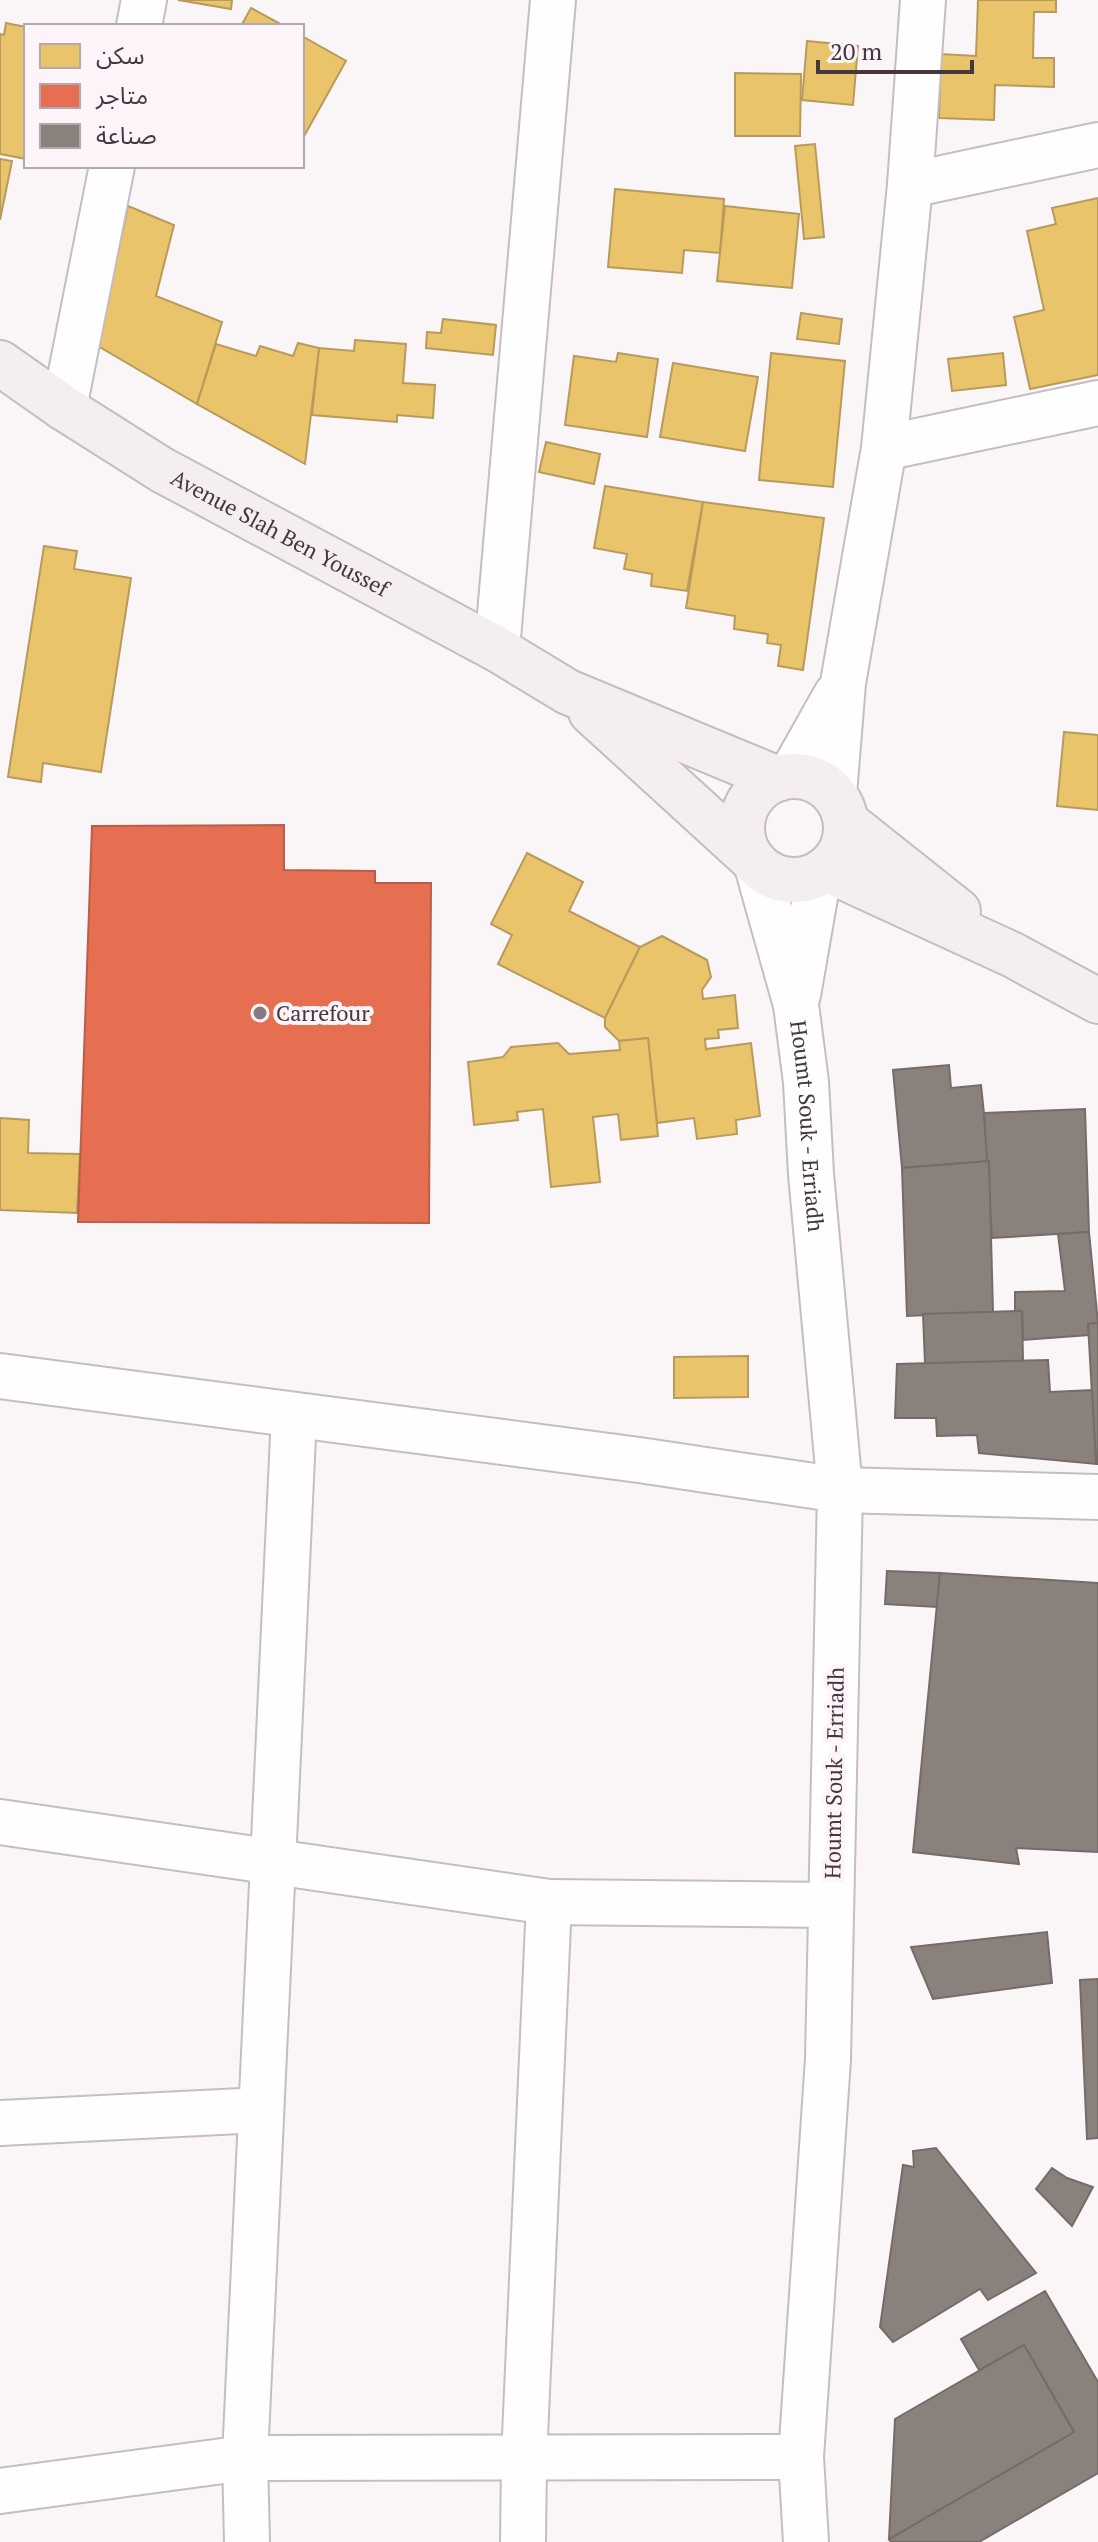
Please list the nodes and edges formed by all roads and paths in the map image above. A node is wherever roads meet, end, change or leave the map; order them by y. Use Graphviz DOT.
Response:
graph roads {
  1 [pos="144,0"];
  2 [pos="553,0"];
  3 [pos="923,0"];
  4 [pos="139,24"];
  5 [pos="1098,145"];
  6 [pos="112,168"];
  7 [pos="910,185"];
  8 [pos="0,363"];
  9 [pos="1098,403"];
  10 [pos="64,408"];
  11 [pos="884,448"];
  12 [pos="497,649"];
  13 [pos="843,683"];
  14 [pos="568,692"];
  15 [pos="784,777"];
  16 [pos="840,808"];
  17 [pos="754,862"];
  18 [pos="823,872"];
  19 [pos="1013,955"];
  20 [pos="1098,1001"];
  21 [pos="796,1005"];
  22 [pos="0,1376"];
  23 [pos="294,1415"];
  24 [pos="840,1490"];
  25 [pos="1098,1497"];
  26 [pos="0,1822"];
  27 [pos="273,1860"];
  28 [pos="549,1902"];
  29 [pos="831,1905"];
  30 [pos="261,2110"];
  31 [pos="0,2123"];
  32 [pos="801,2457"];
  33 [pos="245,2458"];
  34 [pos="524,2458"];
  35 [pos="0,2491"];
  36 [pos="247,2542"];
  37 [pos="523,2542"];
  38 [pos="806,2542"];
  1 -- 4 [label="street"];
  2 -- 12 [label="street"];
  3 -- 7 [label="street"];
  5 -- 7 [label="street"];
  6 -- 10 [label="street"];
  7 -- 11 [label="street"];
  8 -- 10 [label="main road, Avenue Slah Ben Youssef"];
  9 -- 11 [label="street"];
  10 -- 12 [label="main road, Avenue Slah Ben Youssef"];
  11 -- 13 [label="street"];
  12 -- 14 [label="main road, Avenue Slah Ben Youssef"];
  13 -- 15 [label="street"];
  13 -- 16 [label="street"];
  14 -- 15 [label="main road"];
  14 -- 17 [label="main road"];
  15 -- 16 [label="main road"];
  15 -- 17 [label="main road"];
  16 -- 18 [label="main road"];
  16 -- 19 [label="main road"];
  17 -- 18 [label="main road"];
  17 -- 21 [label="street"];
  18 -- 19 [label="main road"];
  18 -- 21 [label="street"];
  19 -- 20 [label="main road"];
  21 -- 24 [label="street, Houmt Souk - Erriadh"];
  22 -- 23 [label="street"];
  23 -- 24 [label="street"];
  23 -- 27 [label="street"];
  24 -- 25 [label="street"];
  24 -- 29 [label="street, Houmt Souk - Erriadh"];
  26 -- 27 [label="street"];
  27 -- 28 [label="street"];
  27 -- 30 [label="street"];
  28 -- 29 [label="street"];
  28 -- 34 [label="street"];
  29 -- 32 [label="street, Houmt Souk - Erriadh"];
  30 -- 31 [label="street"];
  30 -- 33 [label="street"];
  32 -- 34 [label="street"];
  32 -- 38 [label="street, Houmt Souk - Erriadh"];
  33 -- 34 [label="street"];
  33 -- 35 [label="street"];
  33 -- 36 [label="street"];
  34 -- 37 [label="street"];
}
